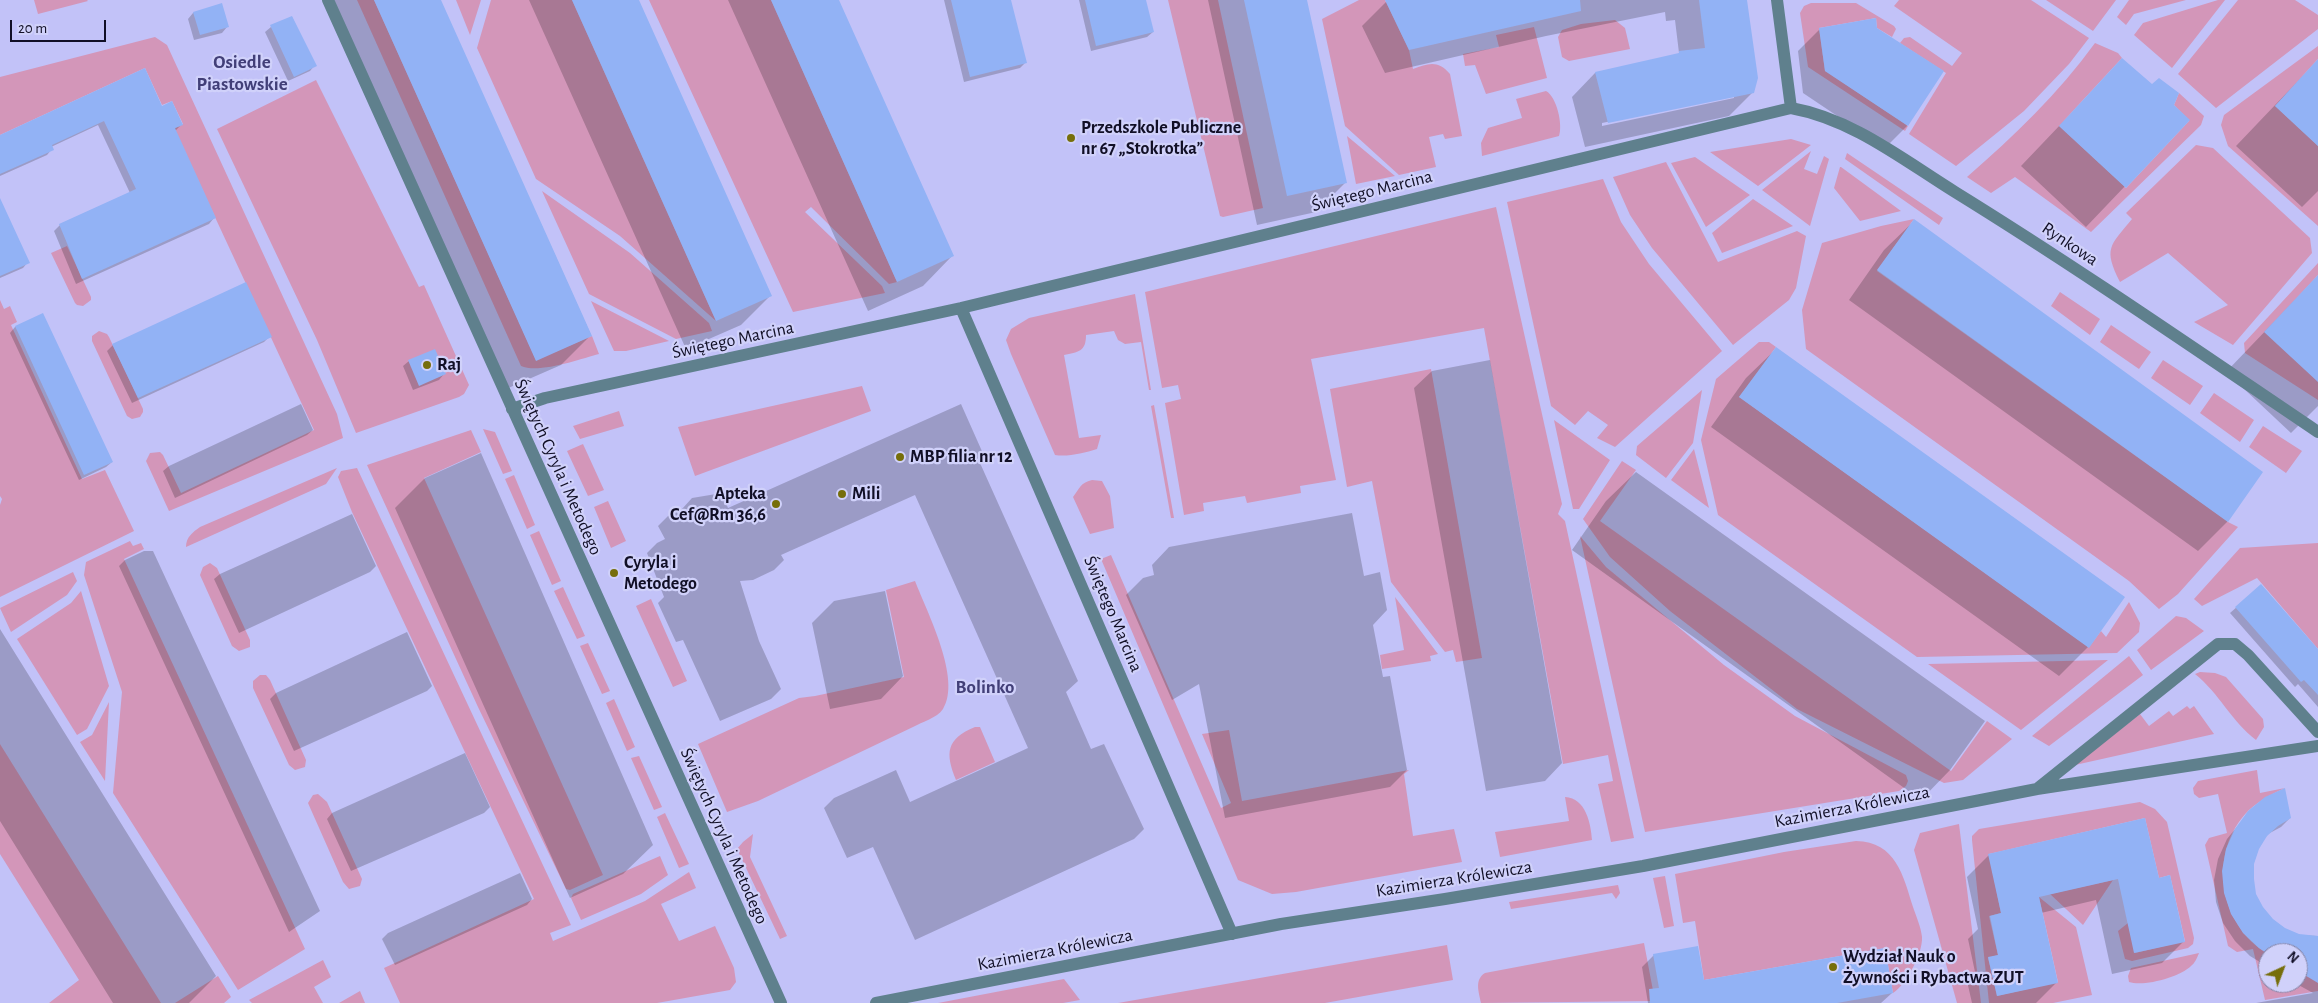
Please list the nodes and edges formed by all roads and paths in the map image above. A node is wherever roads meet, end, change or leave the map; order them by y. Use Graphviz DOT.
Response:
graph roads {
  1 [pos="328,0"];
  2 [pos="1777,0"];
  3 [pos="1791,108"];
  4 [pos="961,308"];
  5 [pos="512,408"];
  6 [pos="2318,432"];
  7 [pos="2318,732"];
  8 [pos="2318,746"];
  9 [pos="2037,789"];
  10 [pos="1232,934"];
  11 [pos="781,1003"];
  12 [pos="876,1003"];
  1 -- 5 [label="street, Świętych Cyryla i Metodego"];
  2 -- 3 [label="street"];
  3 -- 4 [label="street, Świętego Marcina"];
  3 -- 6 [label="street, Rynkowa"];
  4 -- 5 [label="street, Świętego Marcina"];
  4 -- 10 [label="street, Świętego Marcina"];
  5 -- 11 [label="street, Świętych Cyryla i Metodego"];
  7 -- 9 [label="street, Kazimierza Królewicza"];
  8 -- 9 [label="street, Kazimierza Królewicza"];
  9 -- 10 [label="street, Kazimierza Królewicza"];
  10 -- 12 [label="street, Kazimierza Królewicza"];
}
